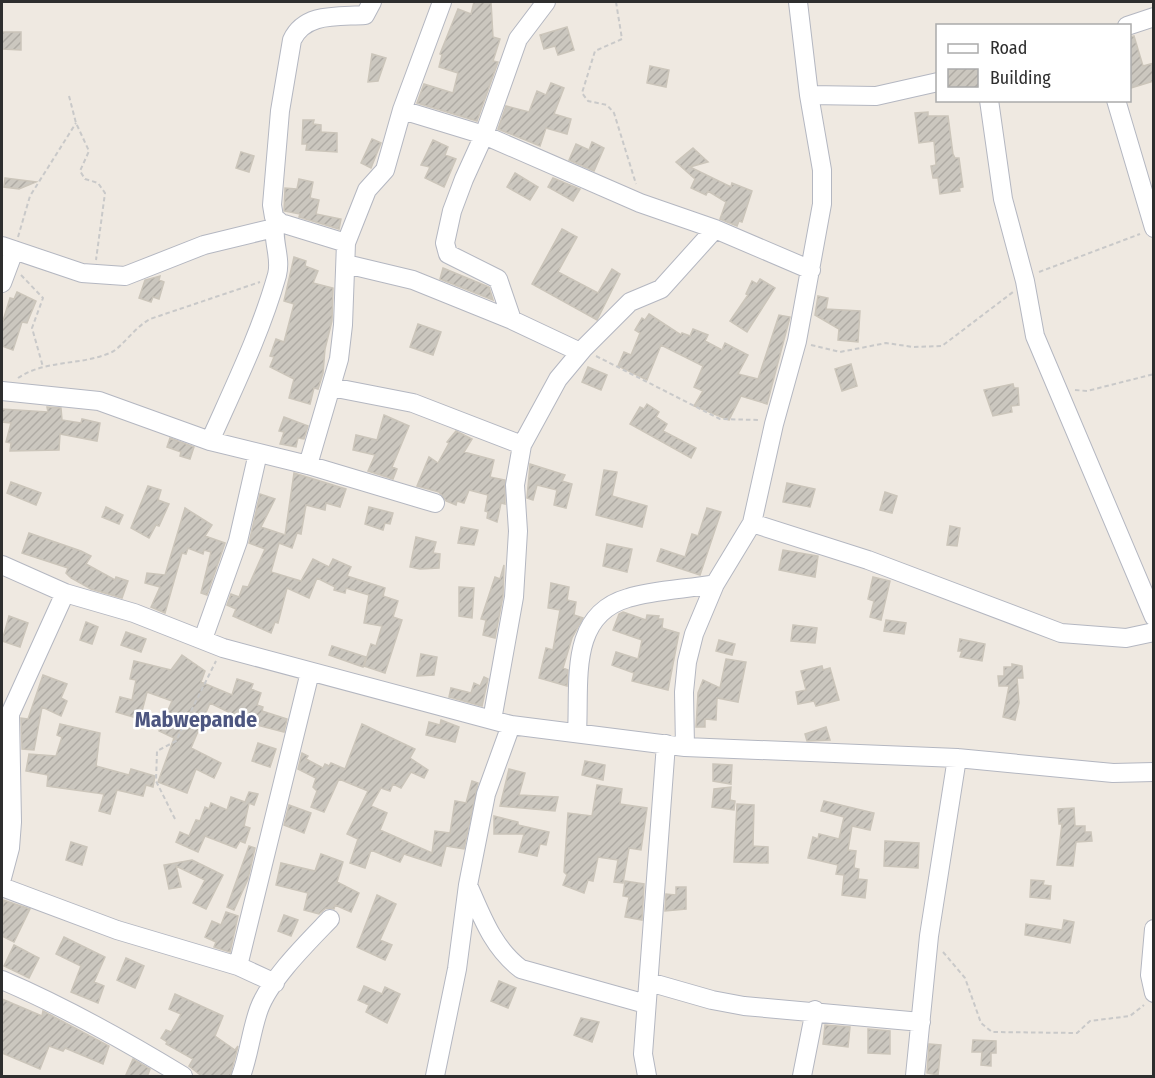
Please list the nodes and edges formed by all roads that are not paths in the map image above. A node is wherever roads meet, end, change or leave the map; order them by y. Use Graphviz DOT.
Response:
graph roads {
  1 [pos="372,2"];
  2 [pos="442,2"];
  3 [pos="546,2"];
  4 [pos="798,2"];
  5 [pos="1154,17"];
  6 [pos="1131,25"];
  7 [pos="936,82"];
  8 [pos="809,95"];
  9 [pos="989,102"];
  10 [pos="1117,102"];
  11 [pos="402,110"];
  12 [pos="484,135"];
  13 [pos="275,224"];
  14 [pos="715,229"];
  15 [pos="1149,230"];
  16 [pos="346,243"];
  17 [pos="9,254"];
  18 [pos="346,264"];
  19 [pos="811,270"];
  20 [pos="2,283"];
  21 [pos="512,320"];
  22 [pos="582,351"];
  23 [pos="6,387"];
  24 [pos="331,387"];
  25 [pos="210,441"];
  26 [pos="522,445"];
  27 [pos="258,453"];
  28 [pos="308,465"];
  29 [pos="435,503"];
  30 [pos="752,523"];
  31 [pos="2,565"];
  32 [pos="715,584"];
  33 [pos="65,593"];
  34 [pos="1154,617"];
  35 [pos="1154,632"];
  36 [pos="202,639"];
  37 [pos="310,672"];
  38 [pos="492,720"];
  39 [pos="511,725"];
  40 [pos="577,733"];
  41 [pos="666,744"];
  42 [pos="686,747"];
  43 [pos="957,758"];
  44 [pos="1154,772"];
  45 [pos="2,876"];
  46 [pos="468,885"];
  47 [pos="2,886"];
  48 [pos="330,919"];
  49 [pos="1154,929"];
  50 [pos="238,966"];
  51 [pos="2,980"];
  52 [pos="649,982"];
  53 [pos="275,983"];
  54 [pos="1154,993"];
  55 [pos="646,1004"];
  56 [pos="815,1010"];
  57 [pos="921,1022"];
  58 [pos="183,1077"];
  59 [pos="241,1077"];
  60 [pos="435,1077"];
  61 [pos="647,1077"];
  62 [pos="802,1077"];
  63 [pos="915,1077"];
  1 -- 13 [label="street"];
  2 -- 11 [label="street"];
  3 -- 12 [label="street"];
  4 -- 8 [label="street"];
  5 -- 6 [label="street"];
  7 -- 8 [label="street"];
  8 -- 19 [label="street"];
  9 -- 34 [label="street"];
  10 -- 15 [label="street"];
  11 -- 12 [label="street"];
  11 -- 16 [label="street"];
  12 -- 14 [label="street"];
  12 -- 21 [label="street"];
  13 -- 16 [label="street"];
  13 -- 17 [label="street"];
  13 -- 25 [label="street"];
  14 -- 19 [label="street"];
  14 -- 22 [label="street"];
  16 -- 18 [label="street"];
  17 -- 20 [label="street"];
  18 -- 21 [label="street"];
  18 -- 24 [label="street"];
  19 -- 30 [label="street"];
  21 -- 22 [label="street"];
  22 -- 26 [label="street"];
  23 -- 25 [label="street"];
  24 -- 26 [label="street"];
  24 -- 28 [label="street"];
  25 -- 27 [label="street"];
  26 -- 38 [label="street"];
  27 -- 28 [label="street"];
  27 -- 36 [label="street"];
  28 -- 29 [label="street"];
  30 -- 32 [label="street"];
  30 -- 35 [label="street"];
  31 -- 33 [label="street"];
  32 -- 40 [label="street"];
  32 -- 42 [label="street"];
  33 -- 36 [label="street"];
  33 -- 45 [label="street"];
  36 -- 37 [label="street"];
  37 -- 38 [label="street"];
  37 -- 50 [label="street"];
  38 -- 39 [label="street"];
  39 -- 40 [label="street"];
  39 -- 46 [label="street"];
  40 -- 41 [label="street"];
  41 -- 42 [label="street"];
  41 -- 52 [label="street"];
  42 -- 43 [label="street"];
  43 -- 44 [label="street"];
  43 -- 57 [label="street"];
  46 -- 55 [label="street"];
  46 -- 60 [label="street"];
  47 -- 50 [label="street"];
  48 -- 53 [label="street"];
  49 -- 54 [label="street"];
  50 -- 53 [label="street"];
  51 -- 58 [label="street"];
  52 -- 55 [label="street"];
  52 -- 56 [label="street"];
  53 -- 59 [label="street"];
  55 -- 61 [label="street"];
  56 -- 57 [label="street"];
  56 -- 62 [label="street"];
  57 -- 63 [label="street"];
}
